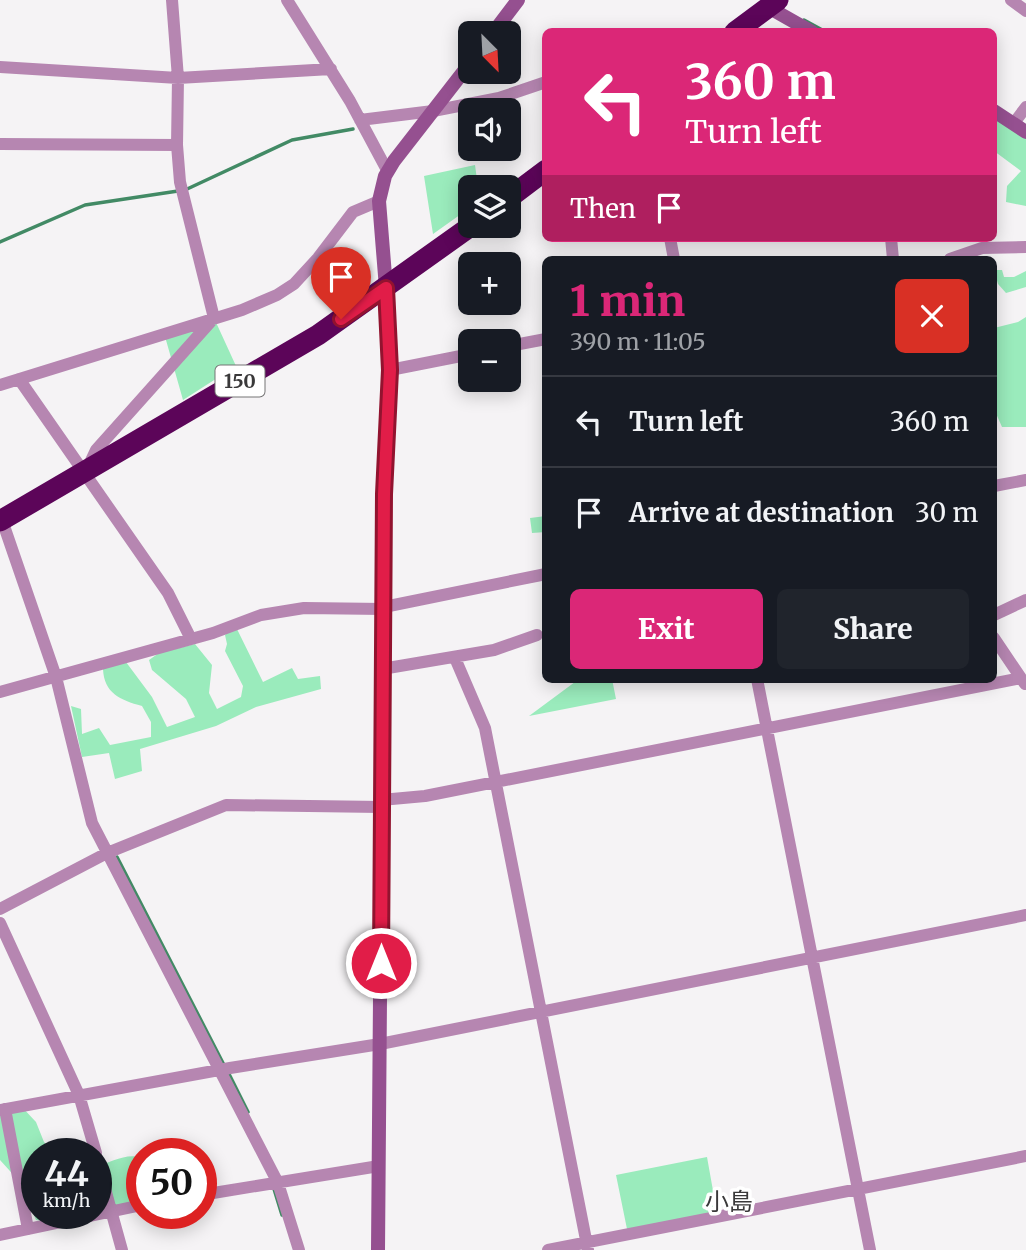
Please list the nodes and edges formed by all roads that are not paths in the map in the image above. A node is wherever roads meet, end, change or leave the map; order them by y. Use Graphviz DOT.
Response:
graph roads {
  1 [pos="172,0"];
  2 [pos="287,0"];
  3 [pos="518,0"];
  4 [pos="1011,0"];
  5 [pos="770,2"];
  6 [pos="1026,11"];
  7 [pos="502,21"];
  8 [pos="740,28"];
  9 [pos="806,28"];
  10 [pos="0,67"];
  11 [pos="331,69"];
  12 [pos="178,78"];
  13 [pos="458,79"];
  14 [pos="542,83"];
  15 [pos="1026,107"];
  16 [pos="433,111"];
  17 [pos="997,113"];
  18 [pos="360,120"];
  19 [pos="1020,127"];
  20 [pos="0,144"];
  21 [pos="177,145"];
  22 [pos="388,172"];
  23 [pos="542,173"];
  24 [pos="521,189"];
  25 [pos="379,201"];
  26 [pos="458,235"];
  27 [pos="1026,247"];
  28 [pos="959,256"];
  29 [pos="386,288"];
  30 [pos="214,318"];
  31 [pos="542,340"];
  32 [pos="521,344"];
  33 [pos="458,357"];
  34 [pos="390,370"];
  35 [pos="19,379"];
  36 [pos="0,385"];
  37 [pos="85,472"];
  38 [pos="1026,480"];
  39 [pos="997,485"];
  40 [pos="1,521"];
  41 [pos="542,575"];
  42 [pos="1026,600"];
  43 [pos="384,608"];
  44 [pos="997,614"];
  45 [pos="537,635"];
  46 [pos="191,639"];
  47 [pos="997,643"];
  48 [pos="455,658"];
  49 [pos="382,668"];
  50 [pos="56,677"];
  51 [pos="1023,682"];
  52 [pos="758,683"];
  53 [pos="0,692"];
  54 [pos="766,727"];
  55 [pos="496,782"];
  56 [pos="381,803"];
  57 [pos="106,850"];
  58 [pos="0,909"];
  59 [pos="1026,915"];
  60 [pos="0,923"];
  61 [pos="812,958"];
  62 [pos="541,1012"];
  63 [pos="380,1044"];
  64 [pos="224,1069"];
  65 [pos="79,1095"];
  66 [pos="3,1110"];
  67 [pos="91,1138"];
  68 [pos="1026,1156"];
  69 [pos="379,1166"];
  70 [pos="278,1183"];
  71 [pos="858,1187"];
  72 [pos="217,1193"];
  73 [pos="21,1196"];
  74 [pos="112,1214"];
  75 [pos="28,1229"];
  76 [pos="0,1235"];
  77 [pos="587,1246"];
  78 [pos="122,1250"];
  79 [pos="299,1250"];
  80 [pos="378,1250"];
  81 [pos="548,1250"];
  82 [pos="870,1250"];
  1 -- 12 [label="street"];
  2 -- 11 [label="street"];
  3 -- 7 [label="main road"];
  4 -- 6 [label="street"];
  5 -- 8 [label="highway"];
  5 -- 9 [label="main road"];
  10 -- 12 [label="street"];
  11 -- 12 [label="street"];
  11 -- 18 [label="street"];
  12 -- 21 [label="street"];
  13 -- 16 [label="main road"];
  14 -- 16 [label="street"];
  15 -- 19 [label="street"];
  16 -- 18 [label="street"];
  16 -- 22 [label="main road"];
  17 -- 19 [label="main road"];
  18 -- 22 [label="street"];
  20 -- 21 [label="street"];
  21 -- 30 [label="street"];
  22 -- 25 [label="main road"];
  23 -- 24 [label="highway"];
  25 -- 29 [label="main road"];
  25 -- 30 [label="street"];
  26 -- 29 [label="highway, 150"];
  27 -- 28 [label="street"];
  29 -- 34 [label="main road"];
  29 -- 37 [label="highway, 150"];
  30 -- 35 [label="street"];
  30 -- 37 [label="street"];
  31 -- 32 [label="street"];
  33 -- 34 [label="street"];
  34 -- 43 [label="main road"];
  35 -- 36 [label="street"];
  35 -- 37 [label="street"];
  37 -- 40 [label="highway, 150"];
  37 -- 46 [label="street"];
  38 -- 39 [label="street"];
  40 -- 50 [label="street"];
  41 -- 43 [label="street"];
  42 -- 44 [label="street"];
  43 -- 46 [label="street"];
  43 -- 49 [label="main road"];
  45 -- 48 [label="street"];
  46 -- 50 [label="street"];
  47 -- 51 [label="street"];
  48 -- 49 [label="street"];
  48 -- 55 [label="street"];
  49 -- 56 [label="main road"];
  50 -- 53 [label="street"];
  50 -- 57 [label="street"];
  51 -- 54 [label="street"];
  52 -- 54 [label="street"];
  54 -- 55 [label="street"];
  54 -- 61 [label="street"];
  55 -- 56 [label="street"];
  55 -- 62 [label="street"];
  56 -- 57 [label="street"];
  56 -- 63 [label="main road"];
  57 -- 58 [label="street"];
  57 -- 64 [label="street"];
  59 -- 61 [label="street"];
  60 -- 65 [label="street"];
  61 -- 62 [label="street"];
  61 -- 71 [label="street"];
  62 -- 63 [label="street"];
  62 -- 77 [label="street"];
  63 -- 64 [label="street"];
  63 -- 69 [label="main road"];
  64 -- 65 [label="street"];
  64 -- 70 [label="street"];
  65 -- 66 [label="street"];
  65 -- 67 [label="street"];
  66 -- 73 [label="street"];
  68 -- 71 [label="street"];
  69 -- 70 [label="street"];
  69 -- 80 [label="main road"];
  70 -- 72 [label="street"];
  70 -- 79 [label="street"];
  71 -- 77 [label="street"];
  71 -- 82 [label="street"];
  74 -- 78 [label="street"];
  75 -- 76 [label="street"];
  77 -- 81 [label="street"];
}
